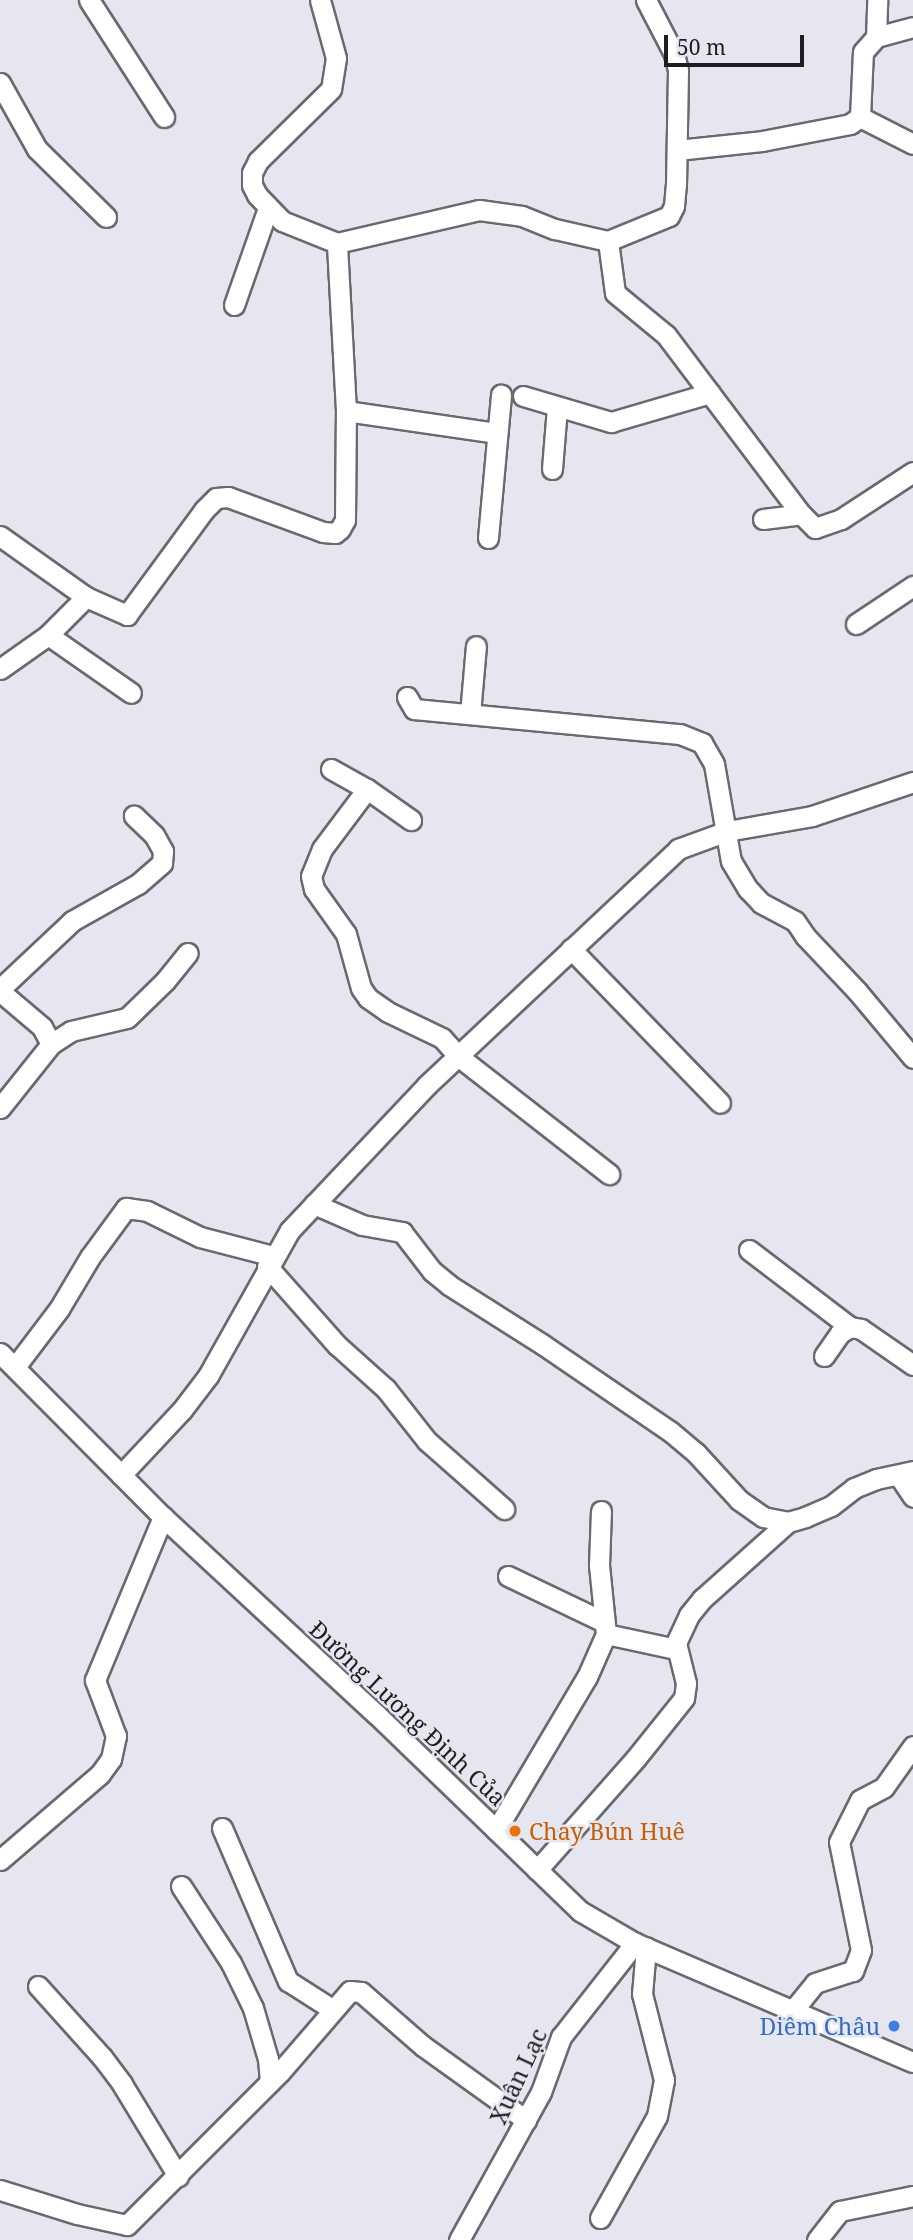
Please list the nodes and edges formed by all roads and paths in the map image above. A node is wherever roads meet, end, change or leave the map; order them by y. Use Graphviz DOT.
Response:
graph roads {
  1 [pos="89,0"];
  2 [pos="320,0"];
  3 [pos="646,0"];
  4 [pos="877,0"];
  5 [pos="913,27"];
  6 [pos="876,37"];
  7 [pos="0,83"];
  8 [pos="164,117"];
  9 [pos="860,117"];
  10 [pos="913,145"];
  11 [pos="677,150"];
  12 [pos="268,208"];
  13 [pos="106,217"];
  14 [pos="608,241"];
  15 [pos="337,243"];
  16 [pos="234,305"];
  17 [pos="710,393"];
  18 [pos="501,395"];
  19 [pos="523,396"];
  20 [pos="557,407"];
  21 [pos="346,411"];
  22 [pos="497,433"];
  23 [pos="552,469"];
  24 [pos="913,472"];
  25 [pos="801,514"];
  26 [pos="763,519"];
  27 [pos="0,536"];
  28 [pos="488,538"];
  29 [pos="913,586"];
  30 [pos="86,597"];
  31 [pos="856,624"];
  32 [pos="48,635"];
  33 [pos="476,646"];
  34 [pos="0,669"];
  35 [pos="131,693"];
  36 [pos="407,697"];
  37 [pos="470,714"];
  38 [pos="331,768"];
  39 [pos="913,782"];
  40 [pos="367,789"];
  41 [pos="134,816"];
  42 [pos="411,820"];
  43 [pos="727,831"];
  44 [pos="570,949"];
  45 [pos="188,953"];
  46 [pos="51,1044"];
  47 [pos="458,1056"];
  48 [pos="913,1058"];
  49 [pos="720,1103"];
  50 [pos="0,1108"];
  51 [pos="610,1174"];
  52 [pos="314,1204"];
  53 [pos="749,1250"];
  54 [pos="270,1261"];
  55 [pos="850,1327"];
  56 [pos="0,1353"];
  57 [pos="824,1356"];
  58 [pos="913,1366"];
  59 [pos="15,1367"];
  60 [pos="906,1473"];
  61 [pos="121,1475"];
  62 [pos="913,1497"];
  63 [pos="503,1509"];
  64 [pos="601,1511"];
  65 [pos="163,1517"];
  66 [pos="782,1521"];
  67 [pos="508,1576"];
  68 [pos="604,1628"];
  69 [pos="676,1649"];
  70 [pos="913,1746"];
  71 [pos="222,1828"];
  72 [pos="496,1830"];
  73 [pos="0,1860"];
  74 [pos="537,1870"];
  75 [pos="181,1886"];
  76 [pos="641,1945"];
  77 [pos="38,1986"];
  78 [pos="332,2009"];
  79 [pos="794,2009"];
  80 [pos="913,2062"];
  81 [pos="270,2082"];
  82 [pos="526,2120"];
  83 [pos="178,2176"];
  84 [pos="0,2190"];
  85 [pos="913,2196"];
  86 [pos="600,2218"];
  87 [pos="130,2232"];
  88 [pos="459,2240"];
  89 [pos="817,2240"];
  1 -- 8 [label="street"];
  2 -- 12 [label="street"];
  3 -- 11 [label="street"];
  4 -- 6 [label="street"];
  5 -- 6 [label="street"];
  6 -- 9 [label="street"];
  7 -- 13 [label="street"];
  9 -- 10 [label="street"];
  9 -- 11 [label="street"];
  11 -- 14 [label="street"];
  12 -- 15 [label="street"];
  12 -- 16 [label="street"];
  14 -- 15 [label="street"];
  14 -- 17 [label="street"];
  15 -- 21 [label="street"];
  17 -- 20 [label="street"];
  17 -- 25 [label="street"];
  18 -- 22 [label="street"];
  19 -- 20 [label="street"];
  20 -- 23 [label="street"];
  21 -- 22 [label="street"];
  21 -- 30 [label="street"];
  22 -- 28 [label="street"];
  24 -- 25 [label="street"];
  25 -- 26 [label="street"];
  27 -- 30 [label="street"];
  29 -- 31 [label="street"];
  30 -- 32 [label="street"];
  32 -- 34 [label="street"];
  32 -- 35 [label="street"];
  33 -- 37 [label="street"];
  36 -- 37 [label="street"];
  37 -- 43 [label="street"];
  38 -- 40 [label="street"];
  39 -- 43 [label="street"];
  40 -- 42 [label="street"];
  40 -- 47 [label="street"];
  41 -- 46 [label="street"];
  43 -- 44 [label="street"];
  43 -- 48 [label="street"];
  44 -- 47 [label="street"];
  44 -- 49 [label="street"];
  45 -- 46 [label="street"];
  46 -- 50 [label="street"];
  47 -- 51 [label="street"];
  47 -- 52 [label="street"];
  52 -- 54 [label="street"];
  52 -- 66 [label="street"];
  53 -- 55 [label="street"];
  54 -- 59 [label="street"];
  54 -- 61 [label="street"];
  54 -- 63 [label="street"];
  55 -- 57 [label="street"];
  55 -- 58 [label="street"];
  56 -- 59 [label="street, Đường Lương Định Của"];
  59 -- 61 [label="street, Đường Lương Định Của"];
  60 -- 62 [label="street"];
  60 -- 66 [label="street"];
  61 -- 65 [label="street, Đường Lương Định Của"];
  64 -- 68 [label="street"];
  65 -- 72 [label="street, Đường Lương Định Của"];
  65 -- 73 [label="street"];
  66 -- 69 [label="street"];
  67 -- 68 [label="street"];
  68 -- 69 [label="street"];
  68 -- 72 [label="street"];
  69 -- 74 [label="street"];
  70 -- 79 [label="street"];
  71 -- 78 [label="street"];
  72 -- 74 [label="street, Đường Lương Định Của"];
  74 -- 76 [label="street, Đường Lương Định Của"];
  75 -- 81 [label="street"];
  76 -- 79 [label="street, Đường Lương Định Của"];
  76 -- 82 [label="street, Xuân Lạc"];
  76 -- 86 [label="street"];
  77 -- 83 [label="street"];
  78 -- 81 [label="street"];
  78 -- 82 [label="street"];
  79 -- 80 [label="street, Đường Lương Định Của"];
  81 -- 83 [label="street"];
  82 -- 88 [label="street, Xuân Lạc"];
  83 -- 87 [label="street"];
  84 -- 87 [label="street"];
  85 -- 89 [label="street"];
}
